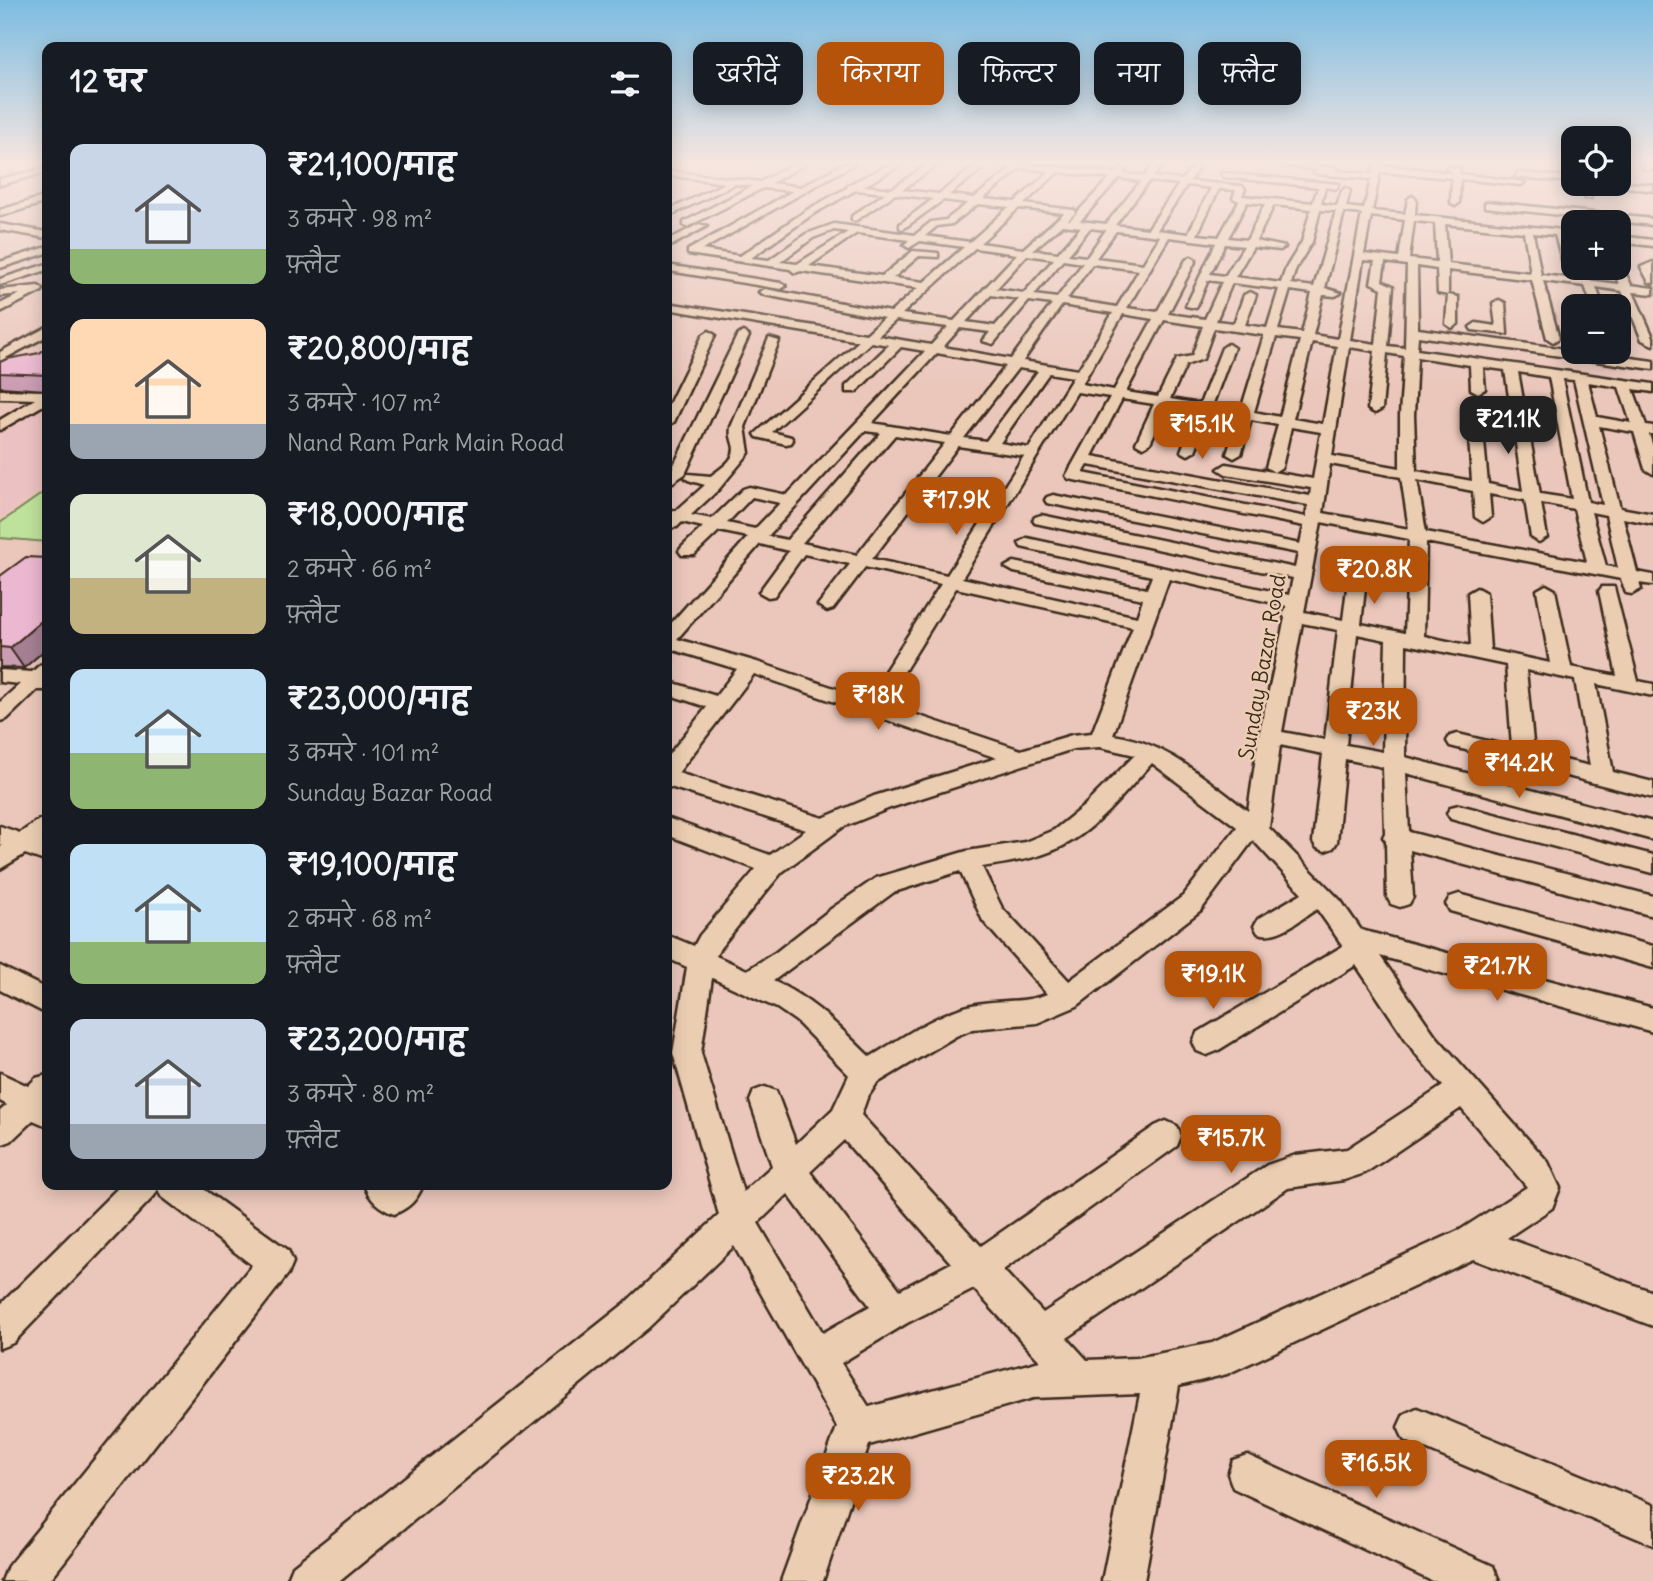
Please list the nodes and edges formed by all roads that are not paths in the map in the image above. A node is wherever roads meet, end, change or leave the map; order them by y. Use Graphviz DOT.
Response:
graph roads {
  1 [pos="36,238"];
  2 [pos="715,238"];
  3 [pos="776,238"];
  4 [pos="810,238"];
  5 [pos="845,238"];
  6 [pos="870,238"];
  7 [pos="908,238"];
  8 [pos="982,238"];
  9 [pos="1045,238"];
  10 [pos="1076,238"];
  11 [pos="1105,238"];
  12 [pos="1164,238"];
  13 [pos="1206,238"];
  14 [pos="1254,238"];
  15 [pos="1308,238"];
  16 [pos="1333,238"];
  17 [pos="1361,238"];
  18 [pos="1409,238"];
  19 [pos="1443,238"];
  20 [pos="1530,238"];
  21 [pos="916,239"];
  22 [pos="1652,239"];
  23 [pos="867,240"];
  24 [pos="1224,240"];
  25 [pos="1631,241"];
  26 [pos="1640,242"];
  27 [pos="1252,243"];
  28 [pos="973,245"];
  29 [pos="1280,247"];
  30 [pos="6,249"];
  31 [pos="904,249"];
  32 [pos="42,252"];
  33 [pos="1025,252"];
  34 [pos="1060,256"];
  35 [pos="1358,256"];
  36 [pos="958,258"];
  37 [pos="742,259"];
  38 [pos="1380,259"];
  39 [pos="42,260"];
  40 [pos="1091,260"];
  41 [pos="1191,260"];
  42 [pos="1408,262"];
  43 [pos="672,263"];
  44 [pos="772,263"];
  45 [pos="1653,263"];
  46 [pos="0,265"];
  47 [pos="1444,265"];
  48 [pos="799,267"];
  49 [pos="828,268"];
  50 [pos="1147,268"];
  51 [pos="1505,268"];
  52 [pos="42,269"];
  53 [pos="0,273"];
  54 [pos="1204,276"];
  55 [pos="1537,277"];
  56 [pos="1229,279"];
  57 [pos="1623,280"];
  58 [pos="1653,280"];
  59 [pos="1573,281"];
  60 [pos="0,282"];
  61 [pos="1589,283"];
  62 [pos="42,284"];
  63 [pos="822,284"];
  64 [pos="888,284"];
  65 [pos="926,286"];
  66 [pos="1285,286"];
  67 [pos="1507,287"];
  68 [pos="29,288"];
  69 [pos="1627,288"];
  70 [pos="1653,290"];
  71 [pos="1319,291"];
  72 [pos="986,292"];
  73 [pos="0,293"];
  74 [pos="762,294"];
  75 [pos="1593,294"];
  76 [pos="850,295"];
  77 [pos="1250,295"];
  78 [pos="1352,296"];
  79 [pos="1026,297"];
  80 [pos="672,299"];
  81 [pos="874,299"];
  82 [pos="1059,301"];
  83 [pos="1499,303"];
  84 [pos="1192,306"];
  85 [pos="0,309"];
  86 [pos="857,310"];
  87 [pos="1121,310"];
  88 [pos="803,313"];
  89 [pos="1638,314"];
  90 [pos="733,316"];
  91 [pos="891,316"];
  92 [pos="1653,316"];
  93 [pos="1161,317"];
  94 [pos="843,319"];
  95 [pos="1439,322"];
  96 [pos="957,324"];
  97 [pos="1208,324"];
  98 [pos="1417,324"];
  99 [pos="1452,324"];
  100 [pos="1238,328"];
  101 [pos="1648,329"];
  102 [pos="999,330"];
  103 [pos="830,331"];
  104 [pos="1271,333"];
  105 [pos="42,334"];
  106 [pos="709,335"];
  107 [pos="743,336"];
  108 [pos="867,337"];
  109 [pos="1308,338"];
  110 [pos="1553,338"];
  111 [pos="773,341"];
  112 [pos="1653,341"];
  113 [pos="898,343"];
  114 [pos="1343,344"];
  115 [pos="1228,348"];
  116 [pos="934,349"];
  117 [pos="1456,349"];
  118 [pos="1631,349"];
  119 [pos="1382,350"];
  120 [pos="1653,352"];
  121 [pos="1411,354"];
  122 [pos="0,357"];
  123 [pos="976,357"];
  124 [pos="1015,363"];
  125 [pos="1476,363"];
  126 [pos="1653,365"];
  127 [pos="1511,368"];
  128 [pos="1046,369"];
  129 [pos="1555,374"];
  130 [pos="1580,378"];
  131 [pos="1653,378"];
  132 [pos="1077,381"];
  133 [pos="1625,384"];
  134 [pos="1653,388"];
  135 [pos="851,389"];
  136 [pos="1478,389"];
  137 [pos="0,394"];
  138 [pos="1119,395"];
  139 [pos="42,396"];
  140 [pos="42,399"];
  141 [pos="1163,402"];
  142 [pos="1205,409"];
  143 [pos="1375,409"];
  144 [pos="1474,409"];
  145 [pos="672,412"];
  146 [pos="1246,415"];
  147 [pos="1590,421"];
  148 [pos="1285,422"];
  149 [pos="0,426"];
  150 [pos="862,426"];
  151 [pos="1329,429"];
  152 [pos="1646,430"];
  153 [pos="891,431"];
  154 [pos="956,439"];
  155 [pos="786,440"];
  156 [pos="1143,443"];
  157 [pos="991,445"];
  158 [pos="1093,445"];
  159 [pos="1188,451"];
  160 [pos="1033,453"];
  161 [pos="1234,454"];
  162 [pos="1325,459"];
  163 [pos="1273,467"];
  164 [pos="1653,469"];
  165 [pos="1409,475"];
  166 [pos="693,477"];
  167 [pos="672,478"];
  168 [pos="713,483"];
  169 [pos="1480,488"];
  170 [pos="1057,493"];
  171 [pos="1532,497"];
  172 [pos="792,501"];
  173 [pos="1581,506"];
  174 [pos="1614,512"];
  175 [pos="1483,517"];
  176 [pos="672,519"];
  177 [pos="1313,519"];
  178 [pos="1653,519"];
  179 [pos="672,520"];
  180 [pos="1041,520"];
  181 [pos="715,524"];
  182 [pos="758,536"];
  183 [pos="1418,536"];
  184 [pos="1539,537"];
  185 [pos="1027,543"];
  186 [pos="796,547"];
  187 [pos="688,551"];
  188 [pos="860,563"];
  189 [pos="1014,567"];
  190 [pos="1598,570"];
  191 [pos="1163,571"];
  192 [pos="1301,574"];
  193 [pos="1357,580"];
  194 [pos="1653,580"];
  195 [pos="952,582"];
  196 [pos="1631,583"];
  197 [pos="1546,590"];
  198 [pos="1608,591"];
  199 [pos="768,592"];
  200 [pos="1477,593"];
  201 [pos="1154,596"];
  202 [pos="827,605"];
  203 [pos="1294,608"];
  204 [pos="1143,624"];
  205 [pos="1349,626"];
  206 [pos="672,635"];
  207 [pos="1405,638"];
  208 [pos="672,643"];
  209 [pos="1481,654"];
  210 [pos="1515,661"];
  211 [pos="750,666"];
  212 [pos="1562,671"];
  213 [pos="0,676"];
  214 [pos="1584,676"];
  215 [pos="42,678"];
  216 [pos="42,679"];
  217 [pos="1629,685"];
  218 [pos="672,689"];
  219 [pos="1653,690"];
  220 [pos="721,704"];
  221 [pos="871,708"];
  222 [pos="0,714"];
  223 [pos="1270,736"];
  224 [pos="1100,740"];
  225 [pos="1458,741"];
  226 [pos="1334,749"];
  227 [pos="1150,752"];
  228 [pos="1020,758"];
  229 [pos="1530,759"];
  230 [pos="1394,762"];
  231 [pos="672,766"];
  232 [pos="1604,778"];
  233 [pos="672,780"];
  234 [pos="1653,790"];
  235 [pos="1541,801"];
  236 [pos="1459,813"];
  237 [pos="824,827"];
  238 [pos="672,828"];
  239 [pos="1254,828"];
  240 [pos="42,830"];
  241 [pos="1653,831"];
  242 [pos="0,835"];
  243 [pos="1544,835"];
  244 [pos="1395,837"];
  245 [pos="1325,842"];
  246 [pos="23,844"];
  247 [pos="42,851"];
  248 [pos="967,859"];
  249 [pos="0,860"];
  250 [pos="1653,864"];
  251 [pos="773,866"];
  252 [pos="1320,895"];
  253 [pos="1400,897"];
  254 [pos="1459,904"];
  255 [pos="1653,906"];
  256 [pos="1267,926"];
  257 [pos="1357,943"];
  258 [pos="672,948"];
  259 [pos="1653,957"];
  260 [pos="701,960"];
  261 [pos="0,977"];
  262 [pos="749,982"];
  263 [pos="1067,998"];
  264 [pos="42,999"];
  265 [pos="1653,1020"];
  266 [pos="1207,1042"];
  267 [pos="867,1074"];
  268 [pos="0,1086"];
  269 [pos="1463,1090"];
  270 [pos="42,1101"];
  271 [pos="765,1101"];
  272 [pos="845,1118"];
  273 [pos="0,1131"];
  274 [pos="1166,1136"];
  275 [pos="790,1171"];
  276 [pos="138,1190"];
  277 [pos="179,1190"];
  278 [pos="385,1190"];
  279 [pos="403,1190"];
  280 [pos="738,1220"];
  281 [pos="1472,1242"];
  282 [pos="978,1268"];
  283 [pos="1653,1309"];
  284 [pos="895,1311"];
  285 [pos="0,1330"];
  286 [pos="1041,1335"];
  287 [pos="817,1357"];
  288 [pos="1163,1371"];
  289 [pos="1080,1379"];
  290 [pos="857,1424"];
  291 [pos="1418,1427"];
  292 [pos="1247,1474"];
  293 [pos="1653,1525"];
  294 [pos="23,1581"];
  295 [pos="308,1581"];
  296 [pos="802,1581"];
  297 [pos="1123,1581"];
  298 [pos="1478,1581"];
  1 -- 30 [label="street"];
  2 -- 37 [label="street"];
  3 -- 37 [label="street"];
  4 -- 44 [label="street"];
  5 -- 48 [label="street"];
  6 -- 23 [label="street"];
  7 -- 21 [label="street"];
  8 -- 28 [label="street"];
  9 -- 33 [label="street"];
  10 -- 34 [label="street"];
  11 -- 40 [label="street"];
  12 -- 50 [label="street"];
  13 -- 24 [label="street"];
  14 -- 27 [label="street"];
  15 -- 66 [label="street"];
  16 -- 71 [label="street"];
  17 -- 35 [label="street, Sunday Bazar Road"];
  18 -- 42 [label="street"];
  19 -- 47 [label="street"];
  20 -- 55 [label="street"];
  21 -- 28 [label="street"];
  21 -- 31 [label="street"];
  22 -- 26 [label="street"];
  24 -- 27 [label="street"];
  24 -- 54 [label="street"];
  25 -- 26 [label="street"];
  26 -- 45 [label="street"];
  27 -- 29 [label="street"];
  27 -- 56 [label="street"];
  28 -- 33 [label="street"];
  28 -- 36 [label="street"];
  32 -- 46 [label="street"];
  33 -- 34 [label="street"];
  33 -- 72 [label="street"];
  34 -- 40 [label="street"];
  34 -- 79 [label="street"];
  35 -- 38 [label="street"];
  35 -- 78 [label="street, Sunday Bazar Road"];
  36 -- 64 [label="street"];
  36 -- 65 [label="street"];
  37 -- 44 [label="street"];
  38 -- 42 [label="street"];
  38 -- 119 [label="street"];
  39 -- 53 [label="street"];
  40 -- 50 [label="street"];
  40 -- 82 [label="street"];
  41 -- 93 [label="street"];
  42 -- 47 [label="street"];
  42 -- 98 [label="street"];
  43 -- 74 [label="street"];
  44 -- 48 [label="street"];
  45 -- 58 [label="street"];
  47 -- 51 [label="street"];
  47 -- 99 [label="street"];
  48 -- 49 [label="street"];
  48 -- 74 [label="street"];
  49 -- 63 [label="street"];
  49 -- 64 [label="street"];
  50 -- 87 [label="street"];
  51 -- 55 [label="street"];
  51 -- 67 [label="street"];
  52 -- 60 [label="street"];
  54 -- 56 [label="street"];
  54 -- 84 [label="street"];
  55 -- 59 [label="street"];
  55 -- 110 [label="street"];
  56 -- 66 [label="street"];
  56 -- 97 [label="street"];
  57 -- 69 [label="street"];
  59 -- 61 [label="street"];
  61 -- 69 [label="street"];
  61 -- 75 [label="street"];
  62 -- 68 [label="street"];
  64 -- 65 [label="street"];
  65 -- 91 [label="street"];
  66 -- 71 [label="street"];
  66 -- 104 [label="street"];
  68 -- 73 [label="street"];
  68 -- 85 [label="street"];
  69 -- 70 [label="street"];
  69 -- 89 [label="street"];
  71 -- 78 [label="street"];
  71 -- 109 [label="street"];
  72 -- 79 [label="street"];
  72 -- 96 [label="street"];
  74 -- 76 [label="street"];
  74 -- 86 [label="street"];
  74 -- 90 [label="street"];
  77 -- 100 [label="street"];
  78 -- 114 [label="street, Sunday Bazar Road"];
  79 -- 82 [label="street"];
  79 -- 102 [label="street"];
  80 -- 90 [label="street"];
  81 -- 86 [label="street"];
  82 -- 87 [label="street"];
  82 -- 124 [label="street"];
  83 -- 99 [label="street"];
  86 -- 91 [label="street"];
  86 -- 94 [label="street"];
  87 -- 93 [label="street"];
  87 -- 132 [label="street"];
  88 -- 94 [label="street"];
  89 -- 92 [label="street"];
  89 -- 101 [label="street"];
  90 -- 103 [label="street"];
  91 -- 96 [label="street"];
  91 -- 108 [label="street"];
  93 -- 97 [label="street"];
  93 -- 138 [label="street"];
  94 -- 103 [label="street"];
  95 -- 99 [label="street"];
  96 -- 102 [label="street"];
  96 -- 116 [label="street"];
  97 -- 100 [label="street"];
  97 -- 141 [label="street"];
  98 -- 121 [label="street"];
  98 -- 126 [label="street"];
  100 -- 104 [label="street"];
  101 -- 112 [label="street"];
  102 -- 123 [label="street"];
  103 -- 108 [label="street"];
  104 -- 109 [label="street"];
  104 -- 146 [label="street"];
  105 -- 122 [label="street"];
  106 -- 145 [label="street"];
  107 -- 167 [label="street"];
  108 -- 113 [label="street"];
  108 -- 155 [label="street"];
  109 -- 114 [label="street"];
  109 -- 148 [label="street"];
  111 -- 168 [label="street"];
  113 -- 116 [label="street"];
  113 -- 135 [label="street"];
  114 -- 119 [label="street"];
  114 -- 151 [label="street, Sunday Bazar Road"];
  115 -- 142 [label="street"];
  116 -- 123 [label="street"];
  116 -- 150 [label="street"];
  117 -- 131 [label="street"];
  118 -- 120 [label="street"];
  119 -- 121 [label="street"];
  119 -- 143 [label="street"];
  121 -- 125 [label="street"];
  121 -- 165 [label="street"];
  123 -- 124 [label="street"];
  124 -- 128 [label="street"];
  124 -- 154 [label="street"];
  125 -- 127 [label="street"];
  125 -- 136 [label="street"];
  127 -- 129 [label="street"];
  127 -- 171 [label="street"];
  128 -- 132 [label="street"];
  128 -- 157 [label="street"];
  129 -- 130 [label="street"];
  129 -- 173 [label="street"];
  130 -- 133 [label="street"];
  130 -- 147 [label="street"];
  132 -- 138 [label="street"];
  132 -- 160 [label="street"];
  133 -- 134 [label="street"];
  133 -- 152 [label="street"];
  137 -- 139 [label="street"];
  138 -- 141 [label="street"];
  138 -- 158 [label="street"];
  140 -- 149 [label="street"];
  141 -- 142 [label="street"];
  141 -- 156 [label="street"];
  142 -- 146 [label="street"];
  142 -- 159 [label="street"];
  144 -- 169 [label="street"];
  146 -- 148 [label="street"];
  146 -- 161 [label="street"];
  147 -- 152 [label="street"];
  147 -- 174 [label="street"];
  148 -- 151 [label="street"];
  148 -- 163 [label="street"];
  150 -- 153 [label="street"];
  150 -- 172 [label="street"];
  151 -- 162 [label="street, Sunday Bazar Road"];
  152 -- 164 [label="street"];
  153 -- 154 [label="street"];
  153 -- 186 [label="street"];
  154 -- 157 [label="street"];
  154 -- 188 [label="street"];
  157 -- 160 [label="street"];
  158 -- 177 [label="street"];
  158 -- 177 [label="street"];
  160 -- 195 [label="street"];
  162 -- 165 [label="street"];
  162 -- 177 [label="street, Sunday Bazar Road"];
  165 -- 169 [label="street"];
  165 -- 183 [label="street"];
  166 -- 168 [label="street"];
  168 -- 176 [label="street"];
  169 -- 171 [label="street"];
  169 -- 175 [label="street"];
  170 -- 177 [label="street"];
  171 -- 173 [label="street"];
  171 -- 184 [label="street"];
  172 -- 181 [label="street"];
  172 -- 182 [label="street"];
  173 -- 174 [label="street"];
  173 -- 190 [label="street"];
  174 -- 178 [label="street"];
  174 -- 196 [label="street"];
  177 -- 183 [label="street"];
  177 -- 192 [label="street, Sunday Bazar Road"];
  179 -- 181 [label="street"];
  180 -- 192 [label="street"];
  181 -- 182 [label="street"];
  181 -- 187 [label="street"];
  182 -- 186 [label="street"];
  182 -- 206 [label="street"];
  183 -- 190 [label="street"];
  183 -- 207 [label="street"];
  185 -- 191 [label="street"];
  186 -- 188 [label="street"];
  186 -- 199 [label="street"];
  188 -- 195 [label="street"];
  188 -- 202 [label="street"];
  189 -- 201 [label="street"];
  190 -- 196 [label="street"];
  191 -- 201 [label="street"];
  191 -- 203 [label="street"];
  192 -- 203 [label="street, Sunday Bazar Road"];
  193 -- 205 [label="street"];
  194 -- 196 [label="street"];
  195 -- 204 [label="street"];
  195 -- 221 [label="street"];
  197 -- 212 [label="street"];
  198 -- 217 [label="street"];
  200 -- 209 [label="street"];
  201 -- 204 [label="street"];
  203 -- 205 [label="street"];
  203 -- 223 [label="street, Sunday Bazar Road"];
  204 -- 224 [label="street"];
  205 -- 207 [label="street"];
  205 -- 226 [label="street"];
  207 -- 209 [label="street"];
  207 -- 230 [label="street"];
  208 -- 211 [label="street"];
  209 -- 210 [label="street"];
  210 -- 212 [label="street"];
  210 -- 229 [label="street"];
  211 -- 220 [label="street"];
  211 -- 221 [label="street"];
  212 -- 214 [label="street"];
  213 -- 215 [label="street"];
  214 -- 217 [label="street"];
  214 -- 232 [label="street"];
  216 -- 222 [label="street"];
  217 -- 219 [label="street"];
  218 -- 220 [label="street"];
  220 -- 231 [label="street"];
  221 -- 228 [label="street"];
  223 -- 226 [label="street"];
  223 -- 239 [label="street, Sunday Bazar Road"];
  224 -- 227 [label="street"];
  224 -- 228 [label="street"];
  225 -- 229 [label="street"];
  226 -- 230 [label="street"];
  226 -- 245 [label="street"];
  227 -- 239 [label="street"];
  227 -- 248 [label="street"];
  228 -- 237 [label="street"];
  229 -- 232 [label="street"];
  229 -- 235 [label="street"];
  230 -- 235 [label="street"];
  230 -- 244 [label="street"];
  232 -- 234 [label="street"];
  233 -- 237 [label="street"];
  235 -- 241 [label="street"];
  235 -- 243 [label="street"];
  236 -- 243 [label="street"];
  237 -- 251 [label="street"];
  238 -- 251 [label="street"];
  239 -- 252 [label="street"];
  239 -- 263 [label="street"];
  240 -- 246 [label="street"];
  242 -- 246 [label="street"];
  243 -- 250 [label="street"];
  244 -- 253 [label="street"];
  244 -- 255 [label="street"];
  246 -- 247 [label="street"];
  246 -- 249 [label="street"];
  248 -- 262 [label="street"];
  248 -- 263 [label="street"];
  251 -- 260 [label="street"];
  252 -- 256 [label="street"];
  252 -- 257 [label="street"];
  254 -- 259 [label="street"];
  257 -- 265 [label="street"];
  257 -- 266 [label="street"];
  257 -- 269 [label="street"];
  258 -- 260 [label="street"];
  260 -- 262 [label="street"];
  260 -- 280 [label="street"];
  261 -- 264 [label="street"];
  262 -- 267 [label="street"];
  263 -- 267 [label="street"];
  267 -- 272 [label="street"];
  268 -- 270 [label="street"];
  269 -- 281 [label="street"];
  269 -- 286 [label="street"];
  270 -- 273 [label="street"];
  271 -- 275 [label="street"];
  272 -- 275 [label="street"];
  272 -- 282 [label="street"];
  274 -- 282 [label="street"];
  275 -- 280 [label="street"];
  275 -- 284 [label="street"];
  276 -- 285 [label="street"];
  277 -- 294 [label="street"];
  278 -- 279 [label="street"];
  280 -- 287 [label="street"];
  280 -- 295 [label="street"];
  281 -- 283 [label="street"];
  281 -- 288 [label="street"];
  282 -- 284 [label="street"];
  282 -- 286 [label="street"];
  284 -- 287 [label="street"];
  286 -- 289 [label="street"];
  287 -- 290 [label="street"];
  288 -- 289 [label="street"];
  288 -- 297 [label="street"];
  289 -- 290 [label="street"];
  290 -- 296 [label="street"];
  291 -- 293 [label="street"];
  292 -- 298 [label="street"];
}
